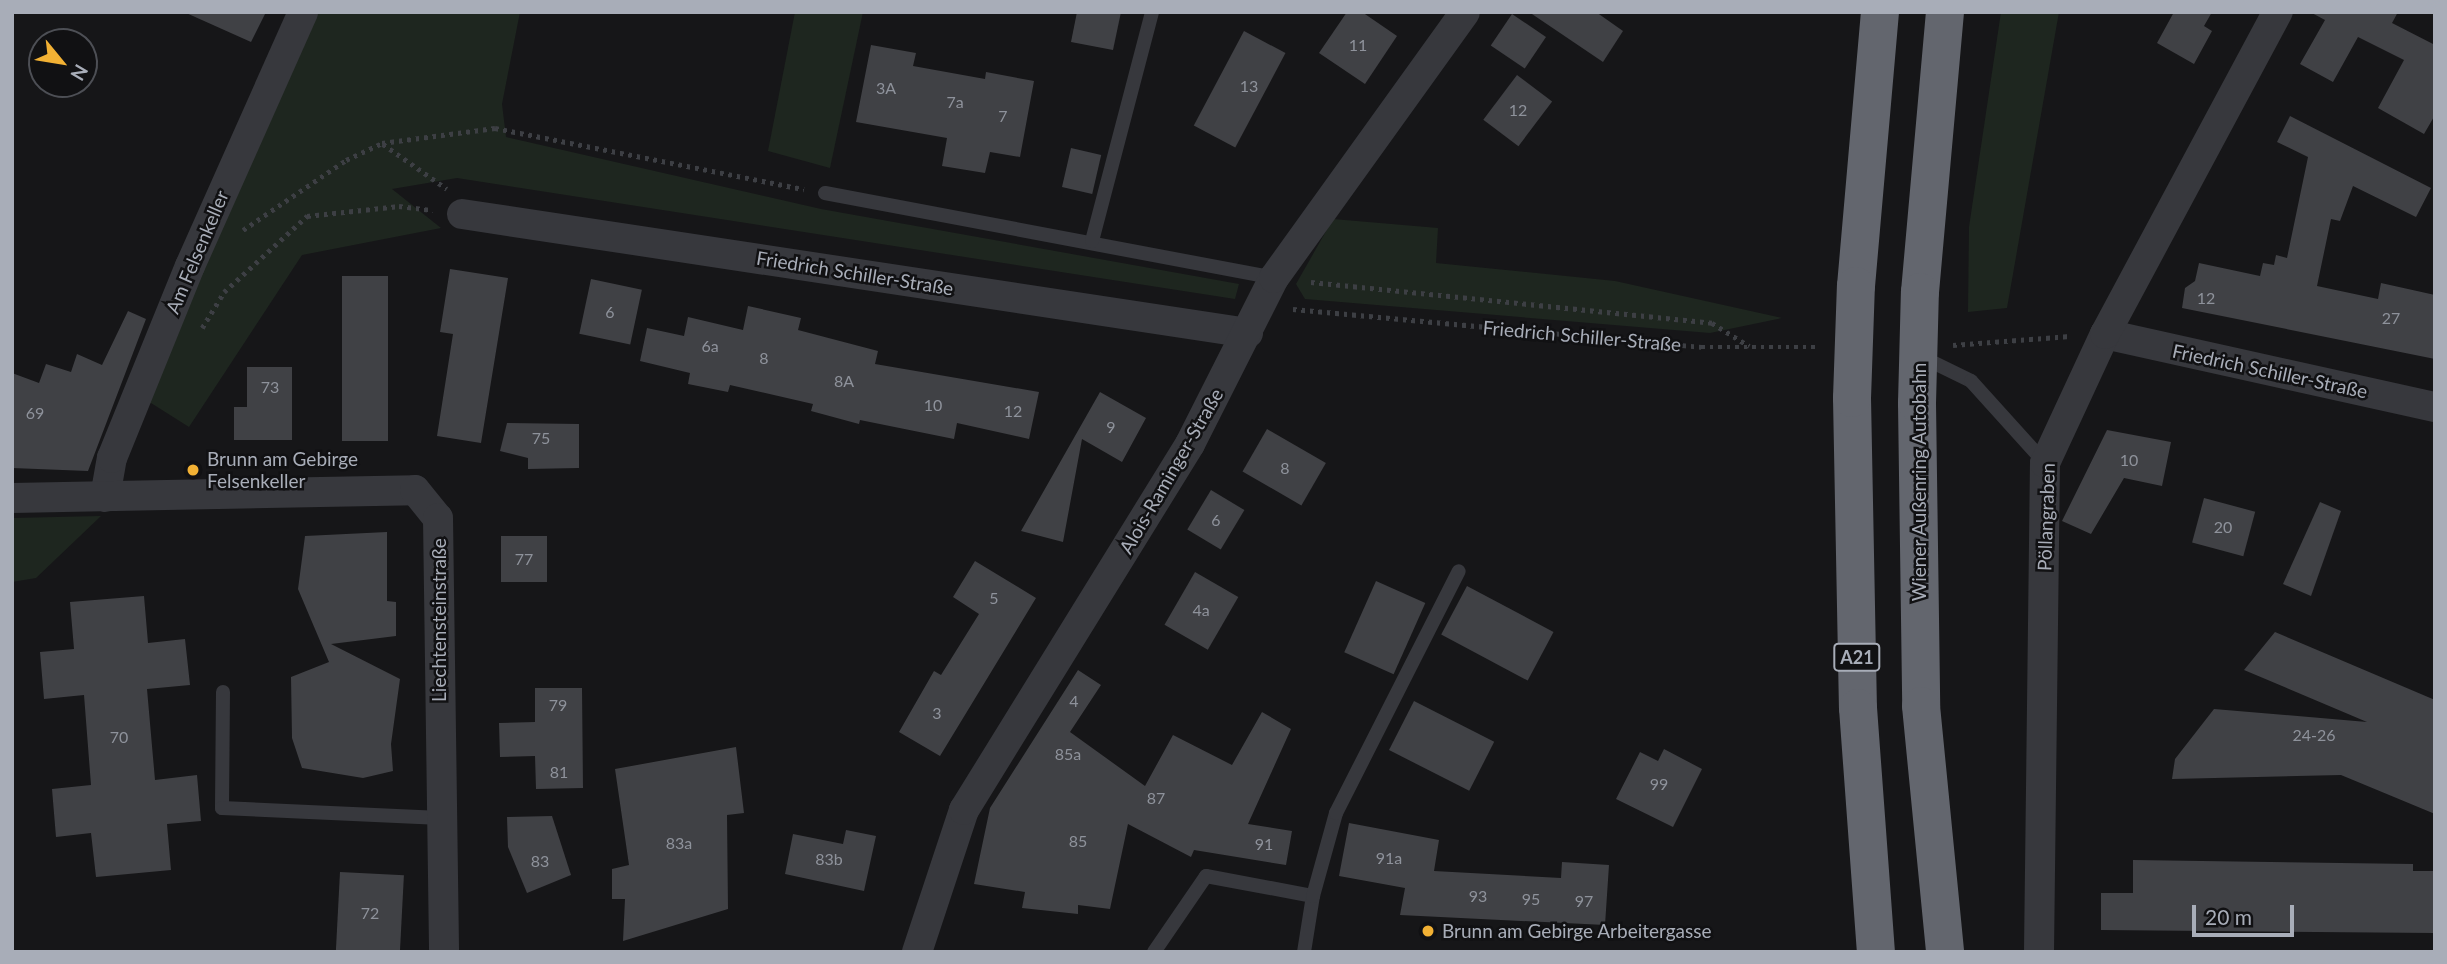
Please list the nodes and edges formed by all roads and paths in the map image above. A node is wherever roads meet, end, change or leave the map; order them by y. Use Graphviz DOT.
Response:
graph roads {
  1 [pos="303,12"];
  2 [pos="1152,12"];
  3 [pos="1465,12"];
  4 [pos="1880,12"];
  5 [pos="1945,12"];
  6 [pos="2278,12"];
  7 [pos="382,143"];
  8 [pos="825,193"];
  9 [pos="462,214"];
  10 [pos="235,236"];
  11 [pos="1092,241"];
  12 [pos="1274,278"];
  13 [pos="1261,306"];
  14 [pos="1248,333"];
  15 [pos="2105,334"];
  16 [pos="196,337"];
  17 [pos="1750,346"];
  18 [pos="1827,347"];
  19 [pos="1904,348"];
  20 [pos="2435,407"];
  21 [pos="2045,463"];
  22 [pos="105,496"];
  23 [pos="12,498"];
  24 [pos="1460,571"];
  25 [pos="223,692"];
  26 [pos="441,818"];
  27 [pos="1313,896"];
  28 [pos="1874,934"];
  29 [pos="1942,934"];
  30 [pos="443,952"];
  31 [pos="918,952"];
  32 [pos="1154,952"];
  33 [pos="1304,952"];
  34 [pos="2039,952"];
  1 -- 22 [label="street, Am Felsenkeller"];
  2 -- 11 [label="lane"];
  3 -- 12 [label="street, Alois-Raminger-Straße"];
  4 -- 28 [label="highway, A21, bridge"];
  5 -- 29 [label="highway, Wiener Außenring Autobahn, bridge"];
  6 -- 15 [label="street, Pöllangraben"];
  7 -- 8 [label="path"];
  7 -- 9 [label="path"];
  7 -- 10 [label="path"];
  8 -- 11 [label="lane"];
  9 -- 14 [label="street, Friedrich Schiller-Straße"];
  9 -- 16 [label="path"];
  11 -- 12 [label="lane"];
  12 -- 13 [label="street, Alois-Raminger-Straße"];
  12 -- 17 [label="path"];
  13 -- 14 [label="street, Alois-Raminger-Straße"];
  13 -- 17 [label="path, Friedrich Schiller-Straße"];
  14 -- 31 [label="street, Alois-Raminger-Straße"];
  15 -- 19 [label="path"];
  15 -- 20 [label="street, Friedrich Schiller-Straße"];
  15 -- 21 [label="street, Pöllangraben"];
  17 -- 18 [label="path, Friedrich Schiller-Straße"];
  19 -- 21 [label="lane"];
  21 -- 34 [label="street, Pöllangraben"];
  22 -- 23 [label="street, Liechtensteinstraße"];
  22 -- 26 [label="street, Liechtensteinstraße"];
  24 -- 27 [label="lane"];
  25 -- 26 [label="lane"];
  26 -- 30 [label="street, Liechtensteinstraße"];
  27 -- 32 [label="lane"];
  27 -- 33 [label="lane"];
}
